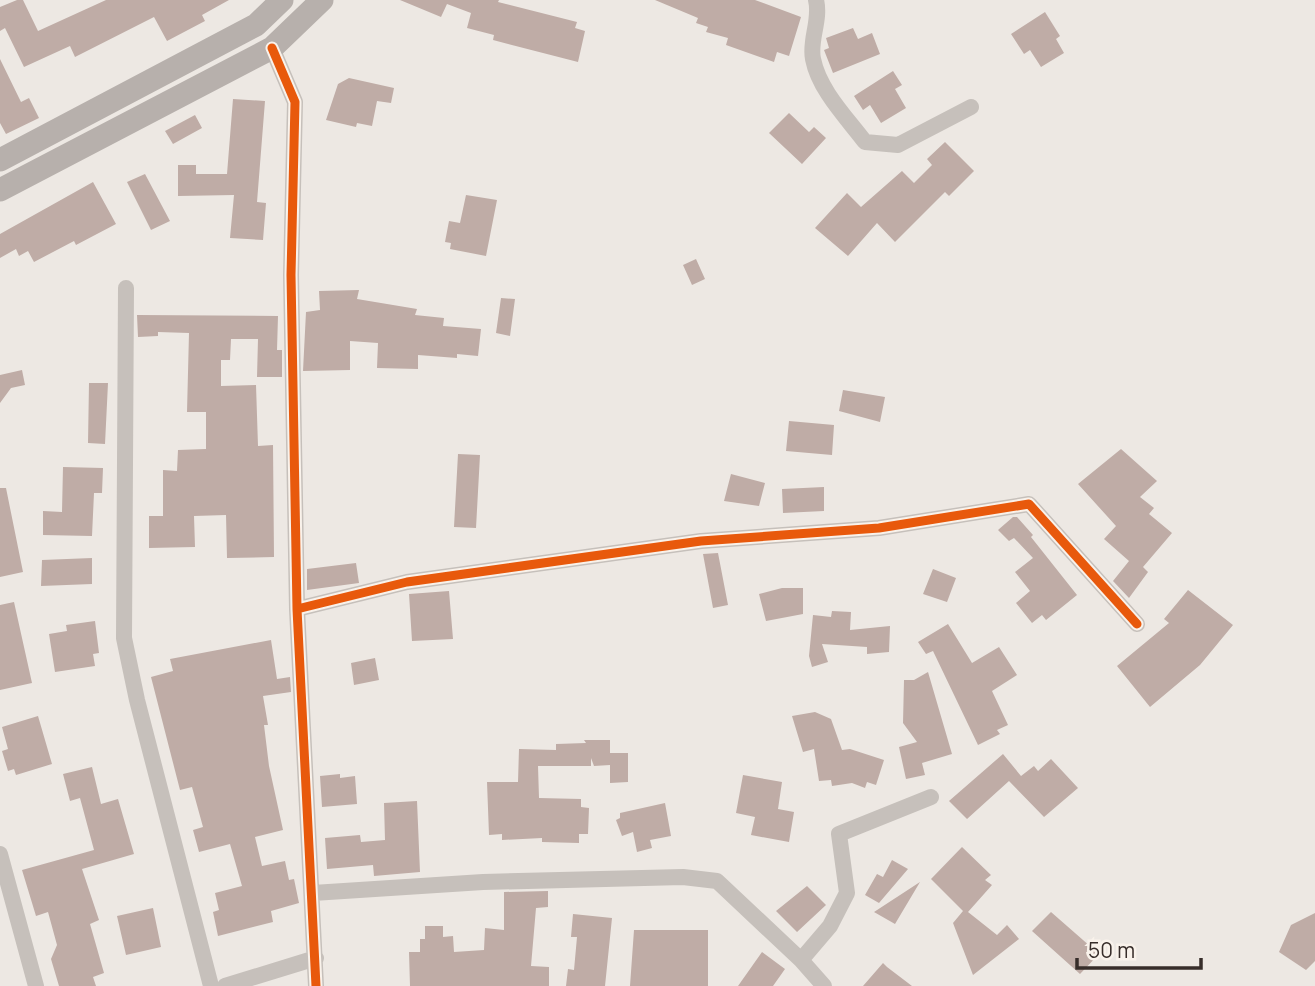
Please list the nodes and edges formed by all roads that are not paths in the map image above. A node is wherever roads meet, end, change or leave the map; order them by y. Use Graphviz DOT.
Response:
graph roads {
  1 [pos="282,0"];
  2 [pos="322,0"];
  3 [pos="816,0"];
  4 [pos="272,48"];
  5 [pos="971,107"];
  6 [pos="0,160"];
  7 [pos="0,190"];
  8 [pos="126,288"];
  9 [pos="297,609"];
  10 [pos="1137,624"];
  11 [pos="931,797"];
  12 [pos="0,854"];
  13 [pos="313,893"];
  14 [pos="316,958"];
  15 [pos="802,960"];
  16 [pos="36,986"];
  17 [pos="211,986"];
  18 [pos="225,986"];
  19 [pos="316,986"];
  20 [pos="824,986"];
  1 -- 6 [label="street"];
  2 -- 4 [label="street"];
  3 -- 5 [label="street"];
  4 -- 7 [label="street"];
  4 -- 9 [label="street"];
  8 -- 17 [label="street"];
  9 -- 10 [label="street"];
  9 -- 13 [label="street"];
  11 -- 15 [label="street"];
  12 -- 16 [label="street"];
  13 -- 14 [label="street"];
  13 -- 15 [label="street"];
  14 -- 18 [label="street"];
  14 -- 19 [label="street"];
  15 -- 20 [label="street"];
}
